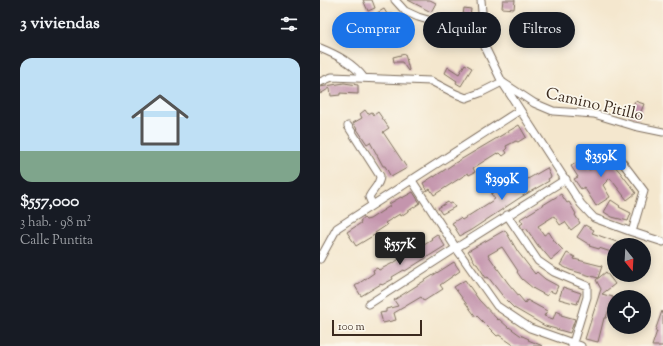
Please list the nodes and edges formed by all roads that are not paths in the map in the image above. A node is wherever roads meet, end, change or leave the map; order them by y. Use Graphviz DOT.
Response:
graph roads {
  1 [pos="395,0"];
  2 [pos="481,0"];
  3 [pos="482,12"];
  4 [pos="423,19"];
  5 [pos="320,48"];
  6 [pos="485,48"];
  7 [pos="364,78"];
  8 [pos="320,82"];
  9 [pos="502,82"];
  10 [pos="520,110"];
  11 [pos="348,126"];
  12 [pos="663,132"];
  13 [pos="616,154"];
  14 [pos="411,179"];
  15 [pos="566,179"];
  16 [pos="372,204"];
  17 [pos="507,215"];
  18 [pos="632,232"];
  19 [pos="663,242"];
  20 [pos="456,248"];
  21 [pos="320,258"];
  22 [pos="369,304"];
  23 [pos="572,345"];
  24 [pos="581,346"];
  1 -- 4 [label="street"];
  2 -- 3 [label="street"];
  5 -- 7 [label="street"];
  6 -- 9 [label="street"];
  7 -- 8 [label="street"];
  7 -- 9 [label="street"];
  9 -- 10 [label="street"];
  9 -- 12 [label="street, Camino Pitillo"];
  10 -- 14 [label="street"];
  10 -- 15 [label="street"];
  11 -- 16 [label="street"];
  13 -- 18 [label="street"];
  14 -- 16 [label="street"];
  14 -- 20 [label="street"];
  15 -- 17 [label="street"];
  15 -- 18 [label="street"];
  16 -- 21 [label="street"];
  17 -- 20 [label="street"];
  17 -- 23 [label="street"];
  18 -- 19 [label="street"];
  20 -- 22 [label="street"];
  20 -- 23 [label="street"];
  23 -- 24 [label="street"];
}
